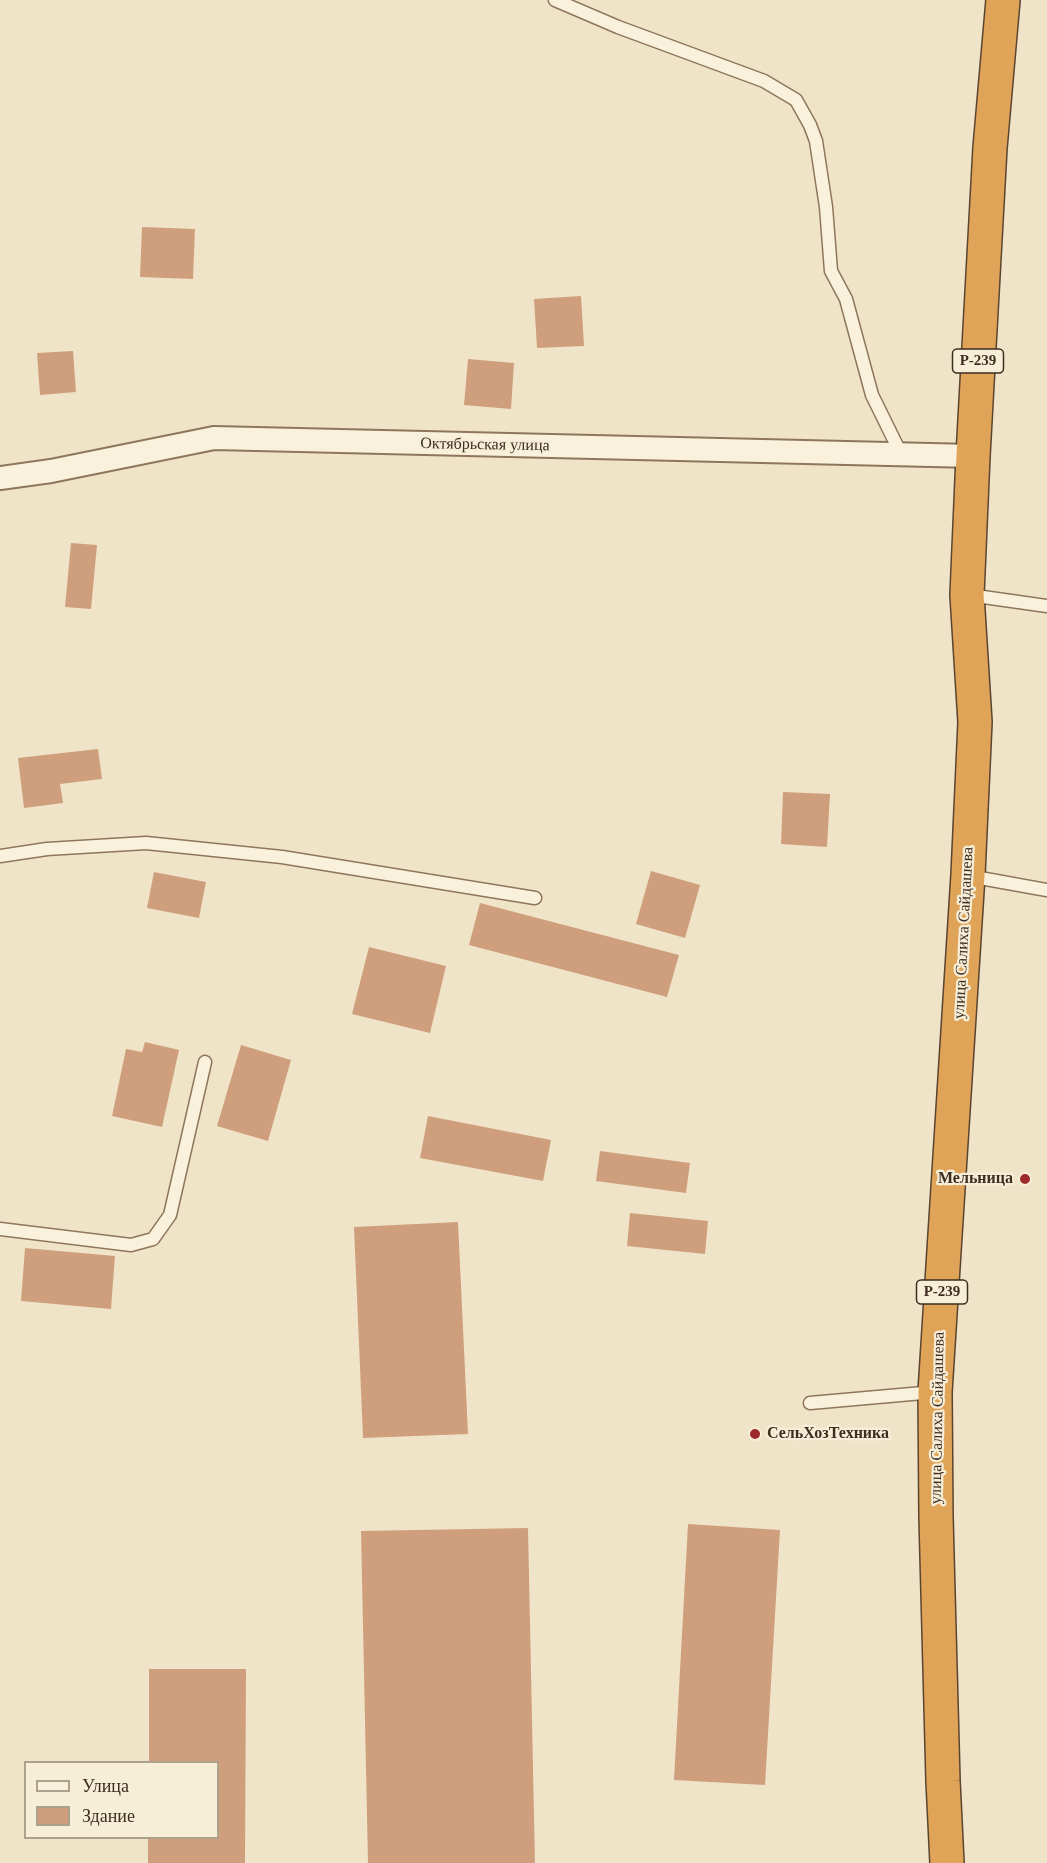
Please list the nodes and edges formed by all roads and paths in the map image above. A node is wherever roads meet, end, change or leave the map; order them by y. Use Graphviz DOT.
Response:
graph roads {
  1 [pos="555,0"];
  2 [pos="1003,0"];
  3 [pos="901,454"];
  4 [pos="973,456"];
  5 [pos="0,478"];
  6 [pos="967,595"];
  7 [pos="1047,606"];
  8 [pos="0,856"];
  9 [pos="968,875"];
  10 [pos="1047,890"];
  11 [pos="534,898"];
  12 [pos="206,1062"];
  13 [pos="0,1229"];
  14 [pos="935,1392"];
  15 [pos="810,1403"];
  16 [pos="947,1863"];
  1 -- 3 [label="lane"];
  2 -- 4 [label="highway, Р-239"];
  3 -- 4 [label="street, Октябрьская улица"];
  3 -- 5 [label="street, Октябрьская улица"];
  4 -- 6 [label="highway, Р-239"];
  6 -- 7 [label="lane"];
  6 -- 9 [label="highway, улица Салиха Сайдашева / Р-239"];
  8 -- 11 [label="lane"];
  9 -- 10 [label="lane"];
  9 -- 14 [label="highway, улица Салиха Сайдашева / Р-239"];
  12 -- 13 [label="lane"];
  14 -- 15 [label="lane"];
  14 -- 16 [label="highway, улица Салиха Сайдашева / Р-239"];
}
